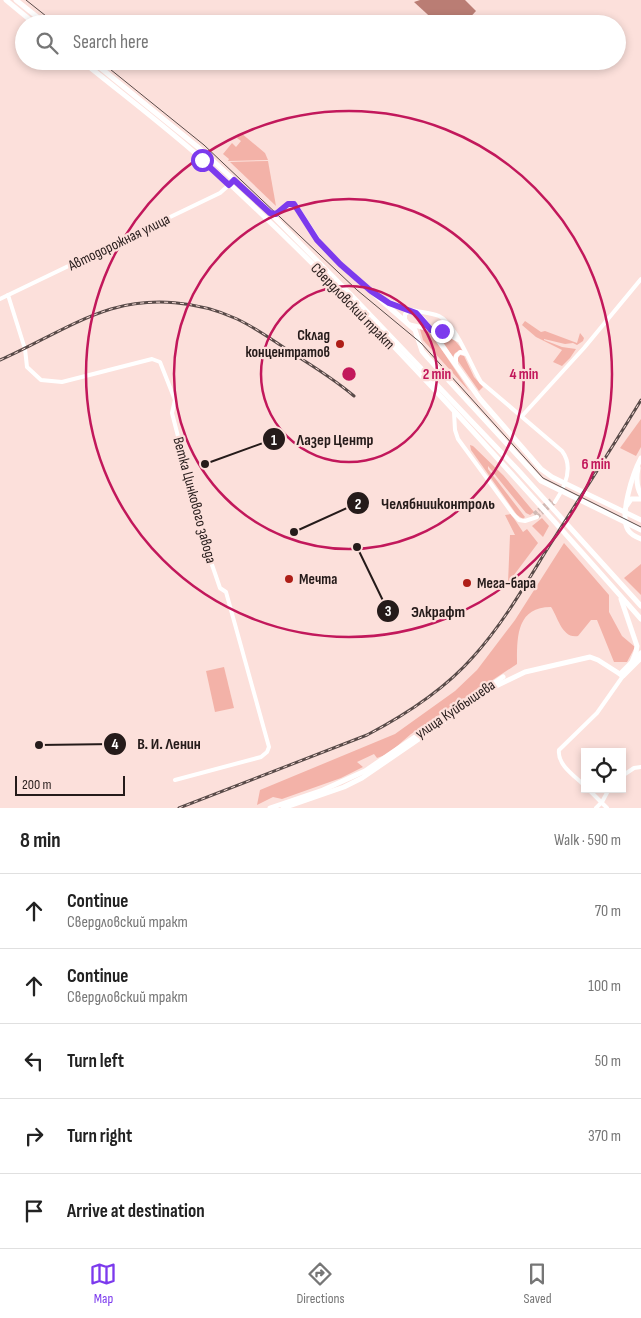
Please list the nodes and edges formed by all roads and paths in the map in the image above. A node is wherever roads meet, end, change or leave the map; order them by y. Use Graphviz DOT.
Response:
graph roads {
  1 [pos="6,0"];
  2 [pos="16,0"];
  3 [pos="24,15"];
  4 [pos="35,15"];
  5 [pos="93,70"];
  6 [pos="103,70"];
  7 [pos="234,180"];
  8 [pos="229,185"];
  9 [pos="270,213"];
  10 [pos="279,213"];
  11 [pos="282,225"];
  12 [pos="641,279"];
  13 [pos="371,291"];
  14 [pos="8,295"];
  15 [pos="0,299"];
  16 [pos="412,310"];
  17 [pos="444,320"];
  18 [pos="408,324"];
  19 [pos="434,330"];
  20 [pos="460,342"];
  21 [pos="467,355"];
  22 [pos="457,366"];
  23 [pos="454,412"];
  24 [pos="522,416"];
  25 [pos="640,459"];
  26 [pos="641,495"];
  27 [pos="641,499"];
  28 [pos="554,500"];
  29 [pos="627,505"];
  30 [pos="535,515"];
  31 [pos="641,520"];
  32 [pos="641,530"];
  33 [pos="641,540"];
  34 [pos="619,594"];
  35 [pos="629,594"];
  36 [pos="641,602"];
  37 [pos="641,606"];
  38 [pos="641,618"];
  39 [pos="641,652"];
  40 [pos="640,659"];
  41 [pos="632,662"];
  42 [pos="622,674"];
  43 [pos="641,768"];
  44 [pos="626,773"];
  45 [pos="175,780"];
  46 [pos="581,782"];
  47 [pos="324,792"];
  48 [pos="592,793"];
  49 [pos="607,793"];
  50 [pos="602,802"];
  51 [pos="270,808"];
  52 [pos="283,808"];
  53 [pos="596,808"];
  54 [pos="607,808"];
  1 -- 3 [label="main road"];
  2 -- 4 [label="main road"];
  5 -- 8 [label="main road, Свердловский тракт"];
  6 -- 7 [label="main road, Свердловский тракт"];
  7 -- 8 [label="main road, Автодорожная улица"];
  7 -- 9 [label="main road, Свердловский тракт"];
  8 -- 14 [label="street, Автодорожная улица"];
  8 -- 23 [label="main road, Свердловский тракт"];
  9 -- 10 [label="main road"];
  9 -- 11 [label="main road, Свердловский тракт"];
  10 -- 11 [label="main road"];
  10 -- 13 [label="main road"];
  11 -- 35 [label="main road, Свердловский тракт"];
  12 -- 24 [label="street"];
  13 -- 16 [label="main road"];
  13 -- 18 [label="main road"];
  14 -- 15 [label="street, Автодорожная улица"];
  14 -- 45 [label="street, Ветка Цинкового завода"];
  16 -- 17 [label="street"];
  16 -- 18 [label="street"];
  16 -- 19 [label="main road"];
  17 -- 19 [label="street"];
  17 -- 20 [label="street"];
  18 -- 19 [label="street"];
  18 -- 32 [label="main road"];
  19 -- 20 [label="street"];
  19 -- 22 [label="main road"];
  20 -- 21 [label="street"];
  21 -- 22 [label="street"];
  21 -- 24 [label="street"];
  22 -- 31 [label="main road"];
  23 -- 30 [label="street"];
  23 -- 34 [label="main road, Свердловский тракт"];
  24 -- 28 [label="street"];
  25 -- 26 [label="main road"];
  25 -- 29 [label="main road"];
  27 -- 29 [label="main road"];
  29 -- 33 [label="main road"];
  34 -- 38 [label="main road, Свердловский тракт"];
  34 -- 41 [label="main road"];
  35 -- 36 [label="main road"];
  35 -- 37 [label="main road, Свердловский тракт"];
  39 -- 41 [label="main road"];
  40 -- 42 [label="main road"];
  41 -- 42 [label="main road"];
  42 -- 46 [label="street"];
  42 -- 47 [label="main road, улица Куйбышева"];
  43 -- 44 [label="street"];
  47 -- 51 [label="main road, улица Куйбышева"];
  47 -- 52 [label="main road, улица Куйбышева"];
  48 -- 50 [label="street"];
  49 -- 50 [label="street"];
  50 -- 53 [label="street"];
  50 -- 54 [label="street"];
}
